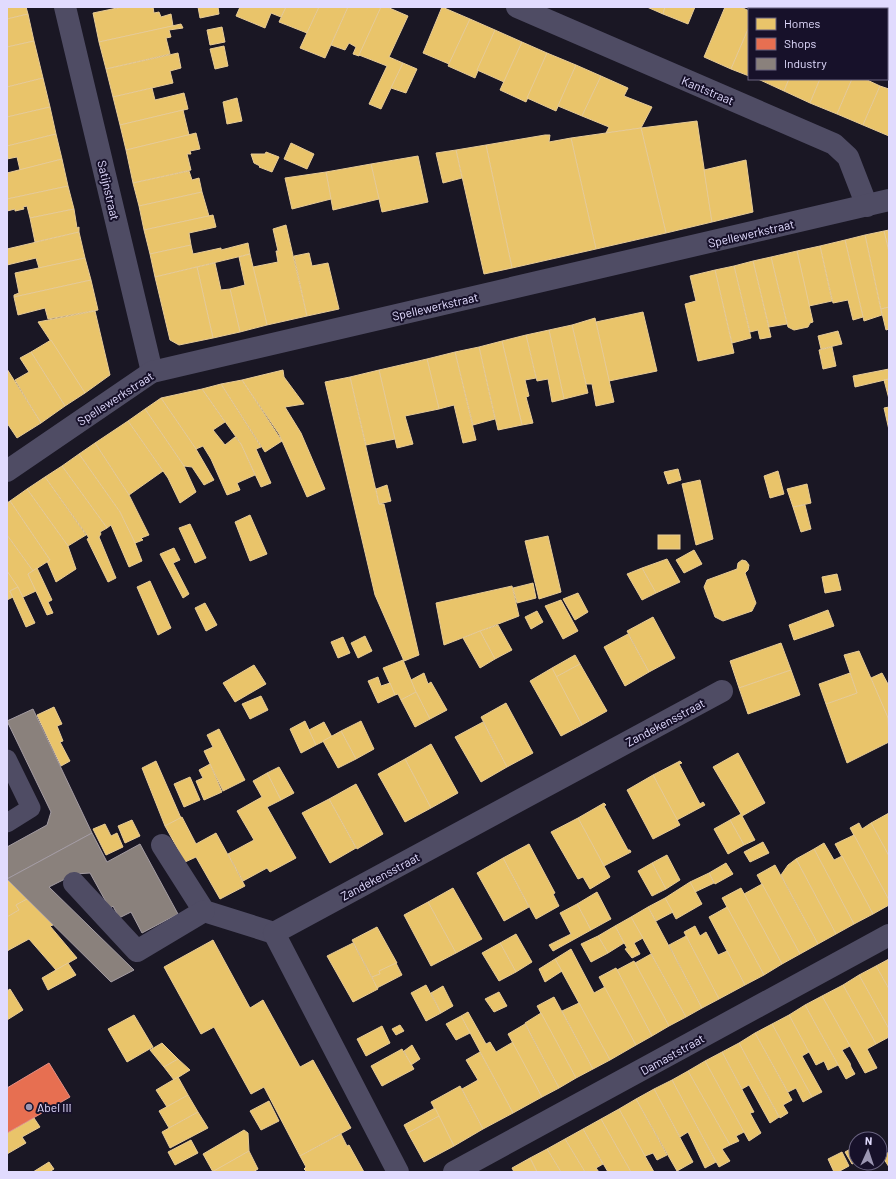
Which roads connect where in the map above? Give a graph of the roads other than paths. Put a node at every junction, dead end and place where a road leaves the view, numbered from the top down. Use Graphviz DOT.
graph roads {
  1 [pos="65,7"];
  2 [pos="517,7"];
  3 [pos="889,200"];
  4 [pos="867,206"];
  5 [pos="152,372"];
  6 [pos="7,471"];
  7 [pos="722,691"];
  8 [pos="7,759"];
  9 [pos="7,822"];
  10 [pos="162,845"];
  11 [pos="74,883"];
  12 [pos="204,911"];
  13 [pos="274,933"];
  14 [pos="889,935"];
  15 [pos="398,1172"];
  16 [pos="454,1172"];
  1 -- 5 [label="street, Satijnstraat"];
  2 -- 4 [label="street, Kantstraat"];
  3 -- 4 [label="street, Spellewerkstraat"];
  4 -- 5 [label="street, Spellewerkstraat"];
  5 -- 6 [label="street, Spellewerkstraat"];
  7 -- 13 [label="street, Zandekensstraat"];
  8 -- 9 [label="lane"];
  10 -- 12 [label="street"];
  11 -- 12 [label="street"];
  12 -- 13 [label="street"];
  13 -- 15 [label="street"];
  14 -- 16 [label="street, Damaststraat"];
}
